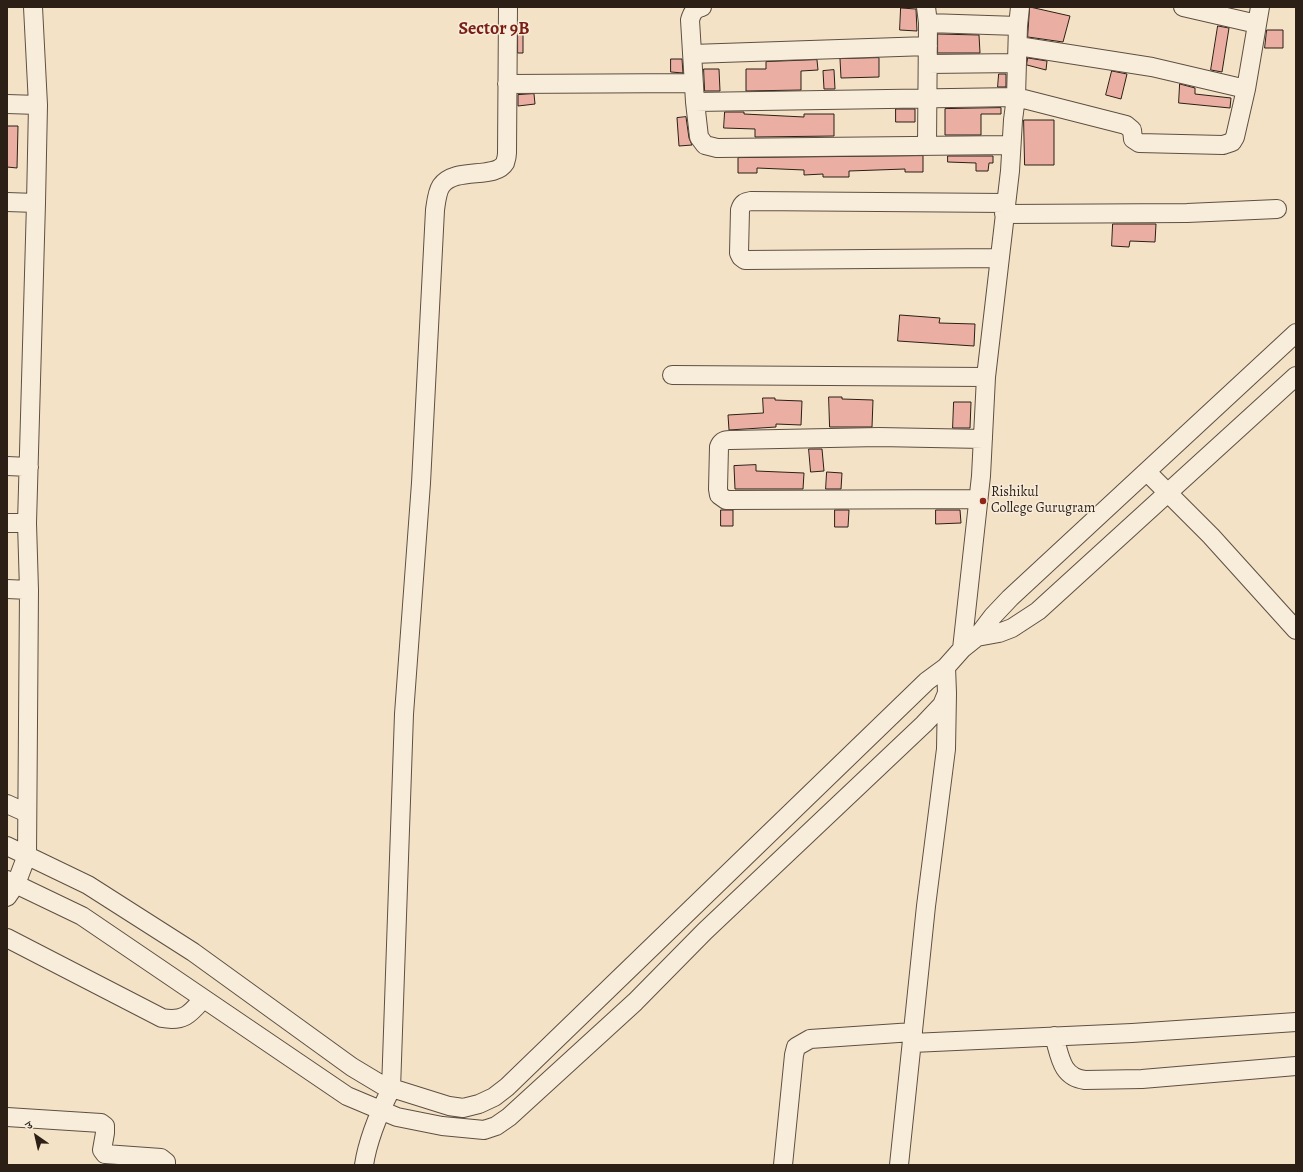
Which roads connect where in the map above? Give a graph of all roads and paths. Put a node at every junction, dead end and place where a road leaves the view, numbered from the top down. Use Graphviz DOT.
graph roads {
  1 [pos="33,7"];
  2 [pos="508,7"];
  3 [pos="702,7"];
  4 [pos="1020,7"];
  5 [pos="1183,7"];
  6 [pos="927,15"];
  7 [pos="1258,15"];
  8 [pos="1018,26"];
  9 [pos="928,46"];
  10 [pos="692,54"];
  11 [pos="1017,54"];
  12 [pos="928,64"];
  13 [pos="694,83"];
  14 [pos="507,84"];
  15 [pos="1246,89"];
  16 [pos="1016,97"];
  17 [pos="928,98"];
  18 [pos="695,102"];
  19 [pos="7,104"];
  20 [pos="38,105"];
  21 [pos="927,145"];
  22 [pos="1011,145"];
  23 [pos="7,202"];
  24 [pos="36,203"];
  25 [pos="1005,208"];
  26 [pos="1277,209"];
  27 [pos="999,258"];
  28 [pos="1296,333"];
  29 [pos="672,375"];
  30 [pos="1296,376"];
  31 [pos="986,378"];
  32 [pos="983,439"];
  33 [pos="7,466"];
  34 [pos="29,467"];
  35 [pos="1147,472"];
  36 [pos="1169,493"];
  37 [pos="978,499"];
  38 [pos="7,523"];
  39 [pos="27,523"];
  40 [pos="7,589"];
  41 [pos="29,590"];
  42 [pos="1296,630"];
  43 [pos="977,637"];
  44 [pos="962,649"];
  45 [pos="946,667"];
  46 [pos="947,693"];
  47 [pos="7,804"];
  48 [pos="27,813"];
  49 [pos="7,846"];
  50 [pos="27,855"];
  51 [pos="10,887"];
  52 [pos="7,938"];
  53 [pos="203,999"];
  54 [pos="1296,1022"];
  55 [pos="1054,1036"];
  56 [pos="912,1038"];
  57 [pos="1296,1066"];
  58 [pos="391,1089"];
  59 [pos="380,1111"];
  60 [pos="7,1117"];
  61 [pos="166,1165"];
  62 [pos="364,1165"];
  63 [pos="783,1165"];
  64 [pos="899,1165"];
  1 -- 20 [label="street"];
  2 -- 14 [label="street"];
  3 -- 10 [label="street"];
  4 -- 8 [label="street"];
  5 -- 7 [label="street"];
  6 -- 8 [label="street"];
  6 -- 9 [label="street"];
  7 -- 15 [label="street"];
  8 -- 11 [label="street"];
  9 -- 10 [label="street"];
  9 -- 12 [label="street"];
  10 -- 13 [label="street"];
  11 -- 12 [label="street"];
  11 -- 15 [label="street"];
  11 -- 16 [label="street"];
  12 -- 17 [label="street"];
  13 -- 14 [label="street"];
  13 -- 18 [label="street"];
  14 -- 58 [label="street"];
  15 -- 16 [label="street"];
  16 -- 17 [label="street"];
  16 -- 22 [label="street"];
  17 -- 18 [label="street"];
  17 -- 21 [label="street"];
  18 -- 21 [label="street"];
  19 -- 20 [label="street"];
  20 -- 24 [label="street"];
  21 -- 22 [label="street"];
  22 -- 25 [label="street"];
  23 -- 24 [label="street"];
  24 -- 34 [label="street"];
  25 -- 26 [label="street"];
  25 -- 27 [label="street"];
  25 -- 27 [label="street"];
  27 -- 31 [label="street"];
  28 -- 35 [label="street"];
  29 -- 31 [label="street"];
  30 -- 36 [label="street"];
  31 -- 32 [label="street"];
  32 -- 37 [label="street"];
  32 -- 37 [label="street"];
  33 -- 34 [label="street"];
  34 -- 39 [label="street"];
  35 -- 36 [label="street"];
  35 -- 43 [label="street"];
  36 -- 42 [label="street"];
  36 -- 43 [label="street"];
  37 -- 44 [label="street"];
  38 -- 39 [label="street"];
  39 -- 41 [label="street"];
  40 -- 41 [label="street"];
  41 -- 48 [label="street"];
  43 -- 44 [label="street"];
  44 -- 45 [label="street"];
  45 -- 46 [label="street"];
  45 -- 58 [label="street"];
  46 -- 56 [label="street"];
  46 -- 59 [label="street"];
  47 -- 48 [label="street"];
  48 -- 50 [label="street"];
  49 -- 50 [label="street"];
  50 -- 51 [label="street"];
  50 -- 58 [label="street"];
  51 -- 53 [label="street"];
  52 -- 53 [label="street"];
  53 -- 59 [label="street"];
  54 -- 55 [label="street"];
  55 -- 56 [label="street"];
  55 -- 57 [label="street"];
  56 -- 63 [label="street"];
  56 -- 64 [label="street"];
  58 -- 59 [label="street"];
  59 -- 62 [label="street"];
  60 -- 61 [label="street"];
}
